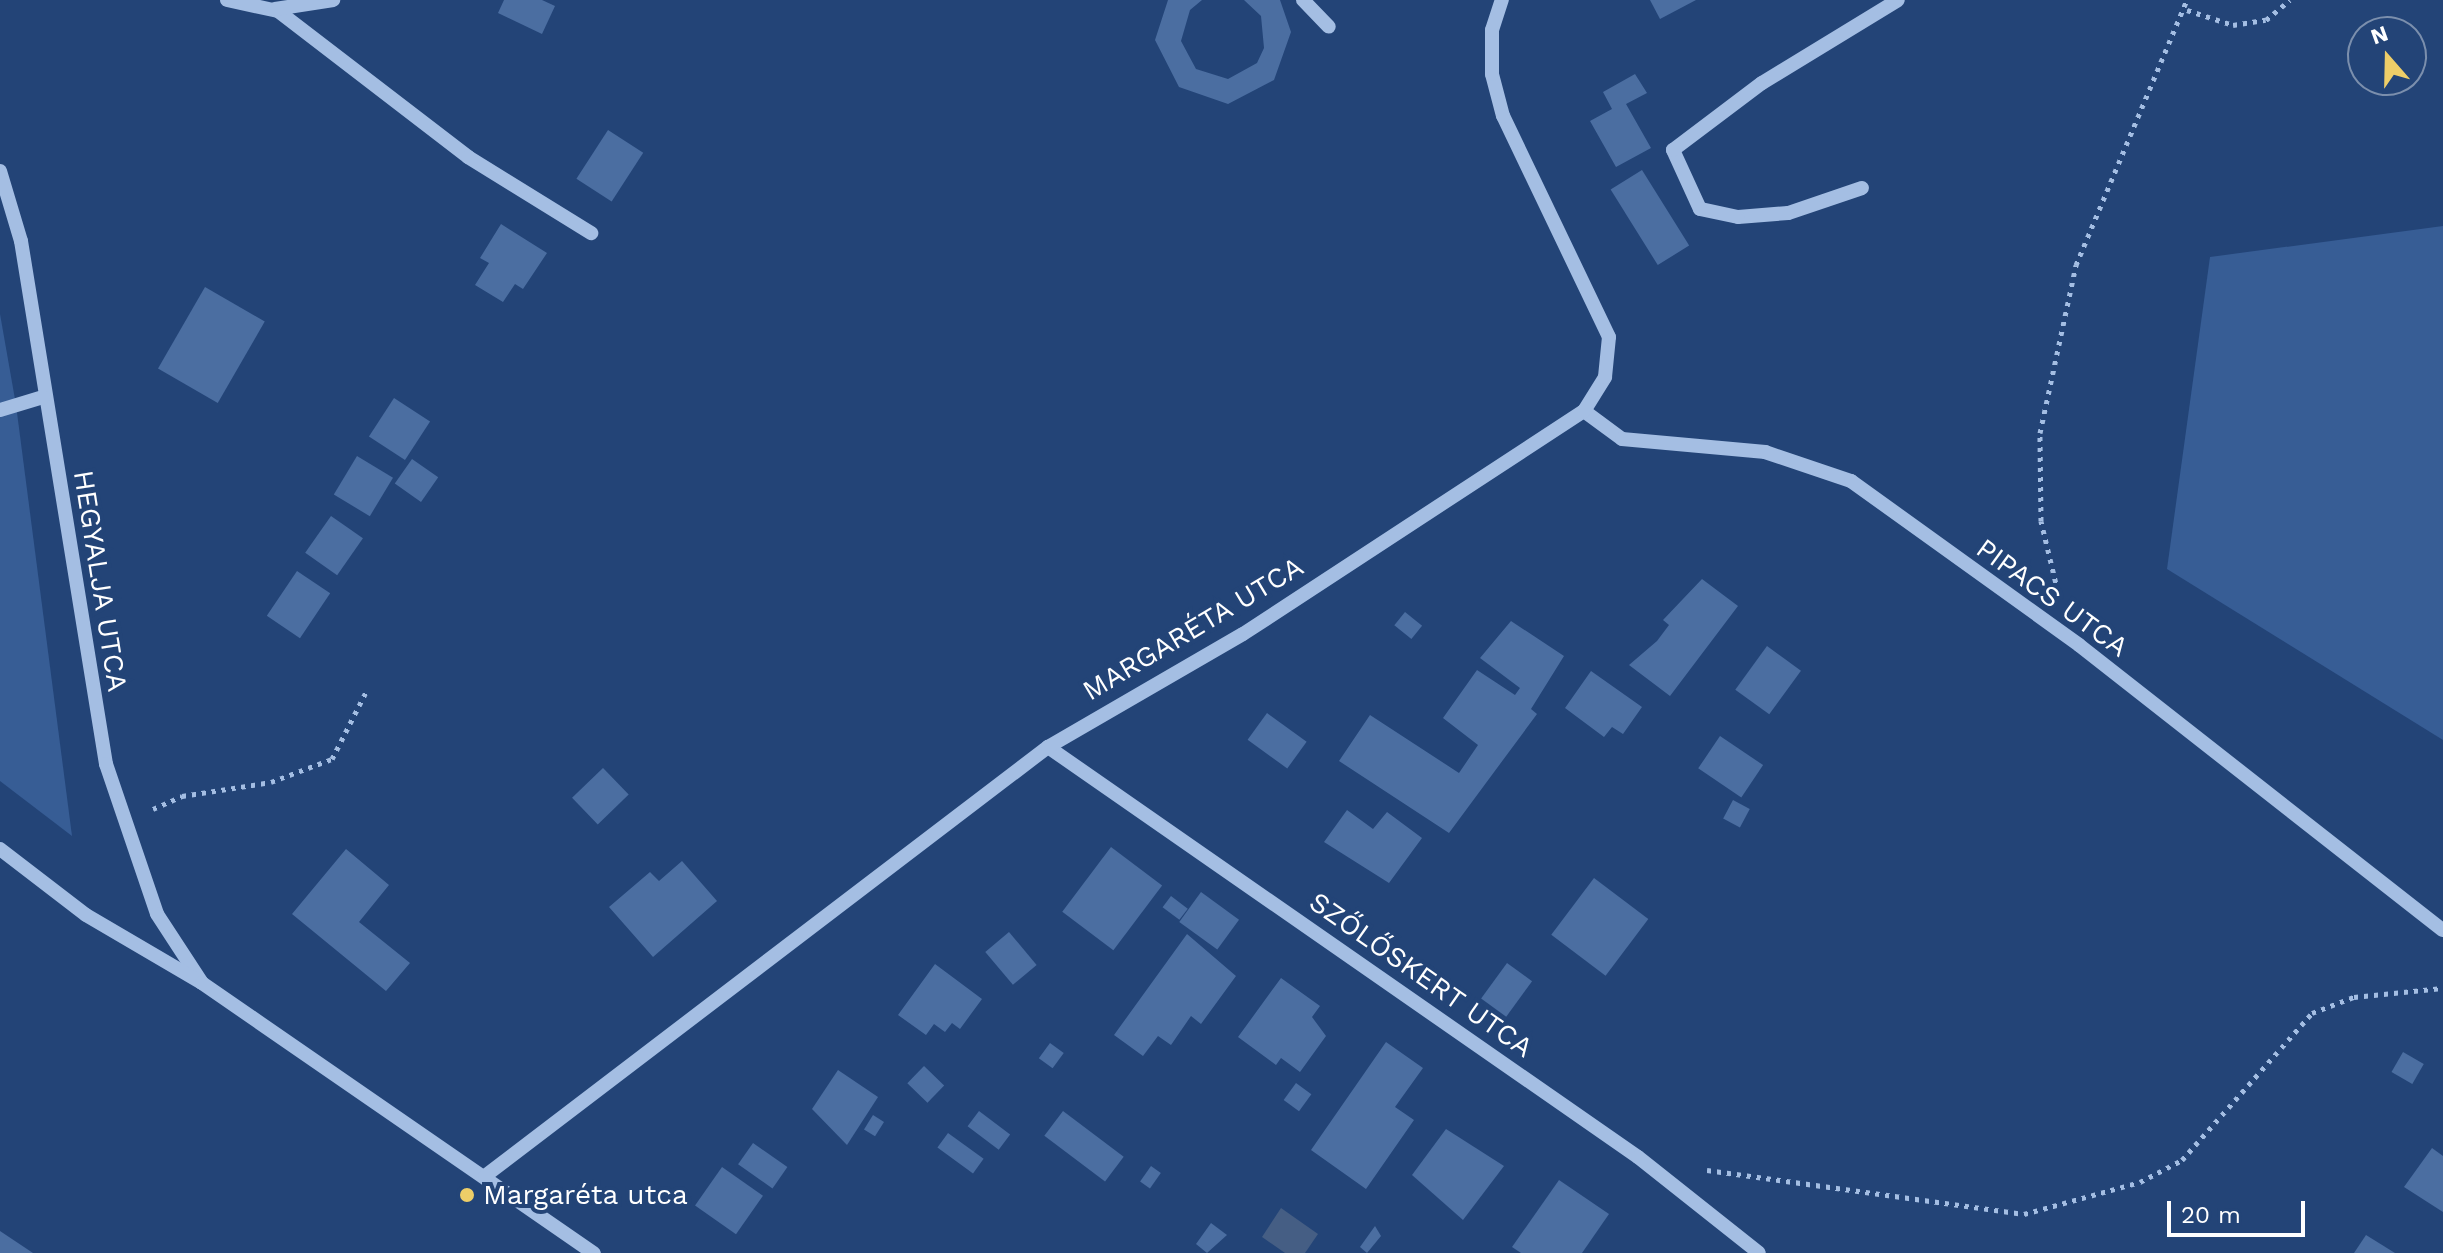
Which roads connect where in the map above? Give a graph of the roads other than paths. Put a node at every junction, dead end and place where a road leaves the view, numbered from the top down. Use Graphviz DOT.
graph roads {
  1 [pos="227,0"];
  2 [pos="261,0"];
  3 [pos="333,0"];
  4 [pos="1303,0"];
  5 [pos="1502,0"];
  6 [pos="1898,0"];
  7 [pos="278,11"];
  8 [pos="1329,27"];
  9 [pos="0,171"];
  10 [pos="1862,188"];
  11 [pos="591,233"];
  12 [pos="43,397"];
  13 [pos="0,410"];
  14 [pos="1584,411"];
  15 [pos="1048,747"];
  16 [pos="0,849"];
  17 [pos="2443,930"];
  18 [pos="202,983"];
  19 [pos="485,1176"];
  20 [pos="594,1253"];
  21 [pos="1759,1253"];
  1 -- 7 [label="street"];
  2 -- 7 [label="street"];
  3 -- 7 [label="street"];
  4 -- 8 [label="street"];
  5 -- 14 [label="street, MARGARÉTA UTCA"];
  6 -- 10 [label="street"];
  7 -- 11 [label="street"];
  9 -- 12 [label="street, HEGYALJA UTCA"];
  12 -- 13 [label="street"];
  12 -- 18 [label="street, HEGYALJA UTCA"];
  14 -- 15 [label="street, MARGARÉTA UTCA"];
  14 -- 17 [label="street, PIPACS UTCA"];
  15 -- 19 [label="street, MARGARÉTA UTCA"];
  15 -- 21 [label="street, SZŐLŐSKERT UTCA"];
  16 -- 18 [label="street"];
  18 -- 19 [label="street"];
  19 -- 20 [label="street"];
}
